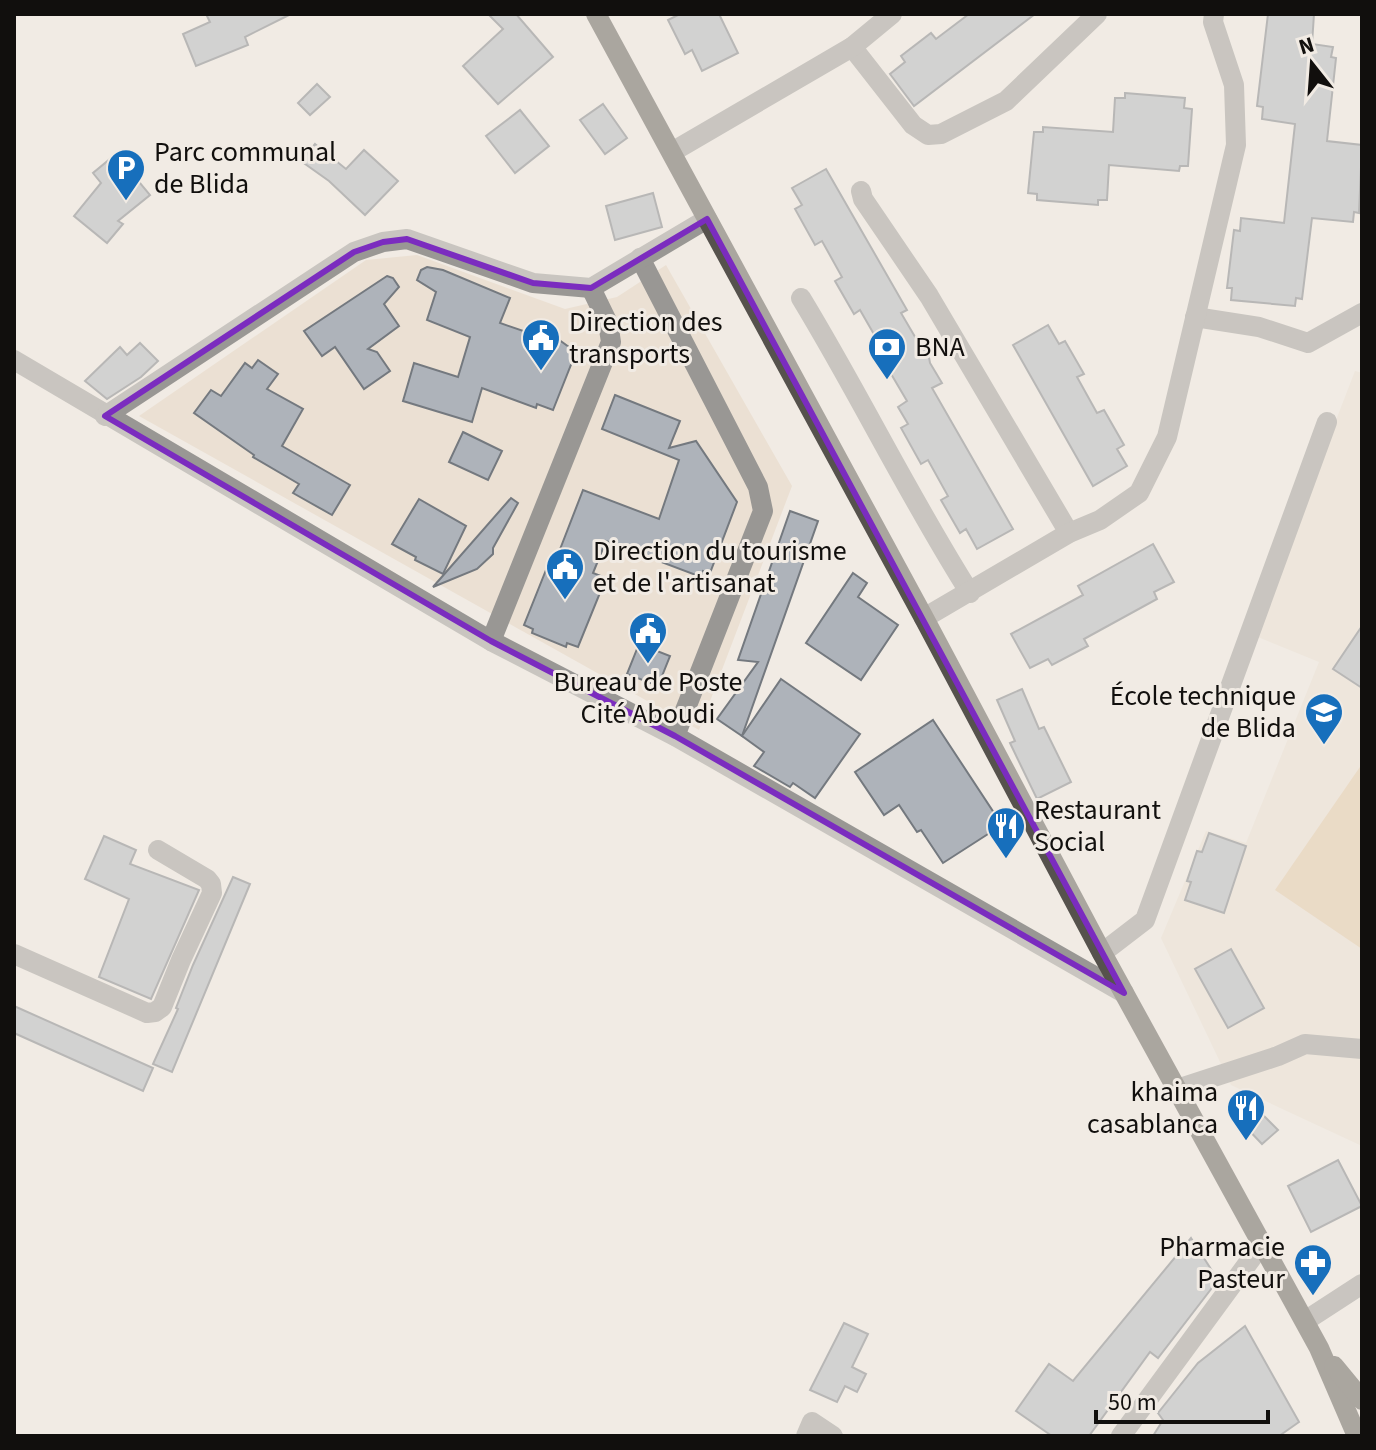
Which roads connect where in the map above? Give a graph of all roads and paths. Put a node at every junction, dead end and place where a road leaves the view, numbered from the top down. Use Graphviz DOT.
graph roads {
  1 [pos="596,14"];
  2 [pos="892,14"];
  3 [pos="1097,14"];
  4 [pos="1214,14"];
  5 [pos="852,47"];
  6 [pos="672,152"];
  7 [pos="861,191"];
  8 [pos="707,219"];
  9 [pos="640,258"];
  10 [pos="591,288"];
  11 [pos="801,298"];
  12 [pos="1362,313"];
  13 [pos="1195,317"];
  14 [pos="14,360"];
  15 [pos="105,416"];
  16 [pos="1327,422"];
  17 [pos="1069,533"];
  18 [pos="970,593"];
  19 [pos="924,618"];
  20 [pos="491,641"];
  21 [pos="675,736"];
  22 [pos="158,850"];
  23 [pos="1102,953"];
  24 [pos="14,954"];
  25 [pos="1124,993"];
  26 [pos="1362,1049"];
  27 [pos="1177,1089"];
  28 [pos="1262,1244"];
  29 [pos="1362,1284"];
  30 [pos="1305,1321"];
  31 [pos="1319,1348"];
  32 [pos="1362,1400"];
  33 [pos="806,1436"];
  34 [pos="833,1436"];
  35 [pos="1121,1436"];
  36 [pos="1357,1436"];
  1 -- 6 [label="main road"];
  2 -- 5 [label="street"];
  3 -- 5 [label="street"];
  4 -- 13 [label="street"];
  5 -- 6 [label="street"];
  6 -- 8 [label="main road"];
  7 -- 17 [label="street"];
  8 -- 9 [label="street"];
  8 -- 19 [label="main road"];
  9 -- 10 [label="street"];
  9 -- 21 [label="street"];
  10 -- 15 [label="street"];
  10 -- 20 [label="street"];
  11 -- 18 [label="street"];
  12 -- 13 [label="street"];
  13 -- 17 [label="street"];
  14 -- 15 [label="street"];
  15 -- 20 [label="street"];
  16 -- 23 [label="street"];
  17 -- 18 [label="street"];
  18 -- 19 [label="street"];
  19 -- 23 [label="main road"];
  20 -- 21 [label="street"];
  21 -- 25 [label="street"];
  22 -- 24 [label="street"];
  23 -- 25 [label="main road"];
  25 -- 27 [label="main road"];
  26 -- 27 [label="street"];
  27 -- 28 [label="main road"];
  28 -- 30 [label="main road"];
  28 -- 35 [label="street"];
  29 -- 30 [label="street"];
  30 -- 31 [label="main road"];
  31 -- 32 [label="main road"];
  31 -- 36 [label="main road"];
  33 -- 34 [label="street"];
}
